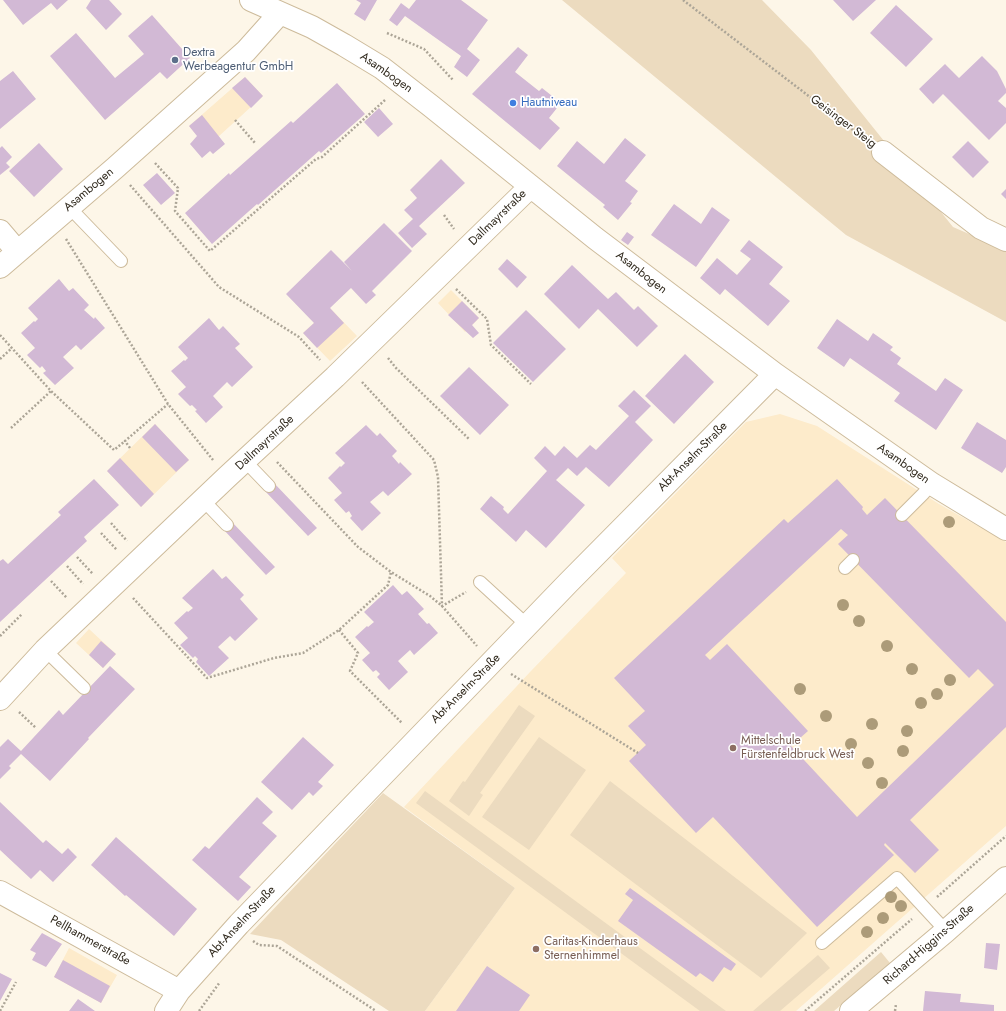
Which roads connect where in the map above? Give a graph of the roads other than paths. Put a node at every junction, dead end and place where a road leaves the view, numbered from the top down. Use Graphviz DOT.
graph roads {
  1 [pos="251,0"];
  2 [pos="280,13"];
  3 [pos="883,152"];
  4 [pos="530,187"];
  5 [pos="69,207"];
  6 [pos="0,231"];
  7 [pos="1006,240"];
  8 [pos="17,251"];
  9 [pos="121,261"];
  10 [pos="0,267"];
  11 [pos="775,374"];
  12 [pos="245,461"];
  13 [pos="932,484"];
  14 [pos="269,486"];
  15 [pos="203,500"];
  16 [pos="902,515"];
  17 [pos="227,525"];
  18 [pos="1006,529"];
  19 [pos="480,582"];
  20 [pos="528,626"];
  21 [pos="45,650"];
  22 [pos="84,688"];
  23 [pos="0,700"];
  24 [pos="1006,878"];
  25 [pos="0,892"];
  26 [pos="946,931"];
  27 [pos="822,943"];
  28 [pos="180,991"];
  29 [pos="166,1011"];
  30 [pos="850,1011"];
  1 -- 2 [label="street, Asambogen"];
  2 -- 4 [label="street, Asambogen"];
  2 -- 5 [label="street, Asambogen"];
  3 -- 7 [label="street, Geisinger Steig"];
  4 -- 11 [label="street, Asambogen"];
  4 -- 12 [label="street, Dallmayrstraße"];
  5 -- 8 [label="street, Asambogen"];
  5 -- 9 [label="lane"];
  6 -- 8 [label="street"];
  8 -- 10 [label="street, Asambogen"];
  11 -- 13 [label="street, Asambogen"];
  11 -- 20 [label="street, Abt-Anselm-Straße"];
  12 -- 14 [label="lane"];
  12 -- 15 [label="street, Dallmayrstraße"];
  13 -- 16 [label="lane"];
  13 -- 18 [label="street, Asambogen"];
  15 -- 17 [label="lane"];
  15 -- 21 [label="street, Dallmayrstraße"];
  19 -- 20 [label="lane"];
  20 -- 28 [label="street, Abt-Anselm-Straße"];
  21 -- 22 [label="lane"];
  21 -- 23 [label="street, Dallmayrstraße"];
  24 -- 26 [label="street, Richard-Higgins-Straße"];
  25 -- 28 [label="street, Pellhammerstraße"];
  26 -- 27 [label="lane"];
  26 -- 30 [label="street, Richard-Higgins-Straße"];
  28 -- 29 [label="street, Abt-Anselm-Straße"];
}
